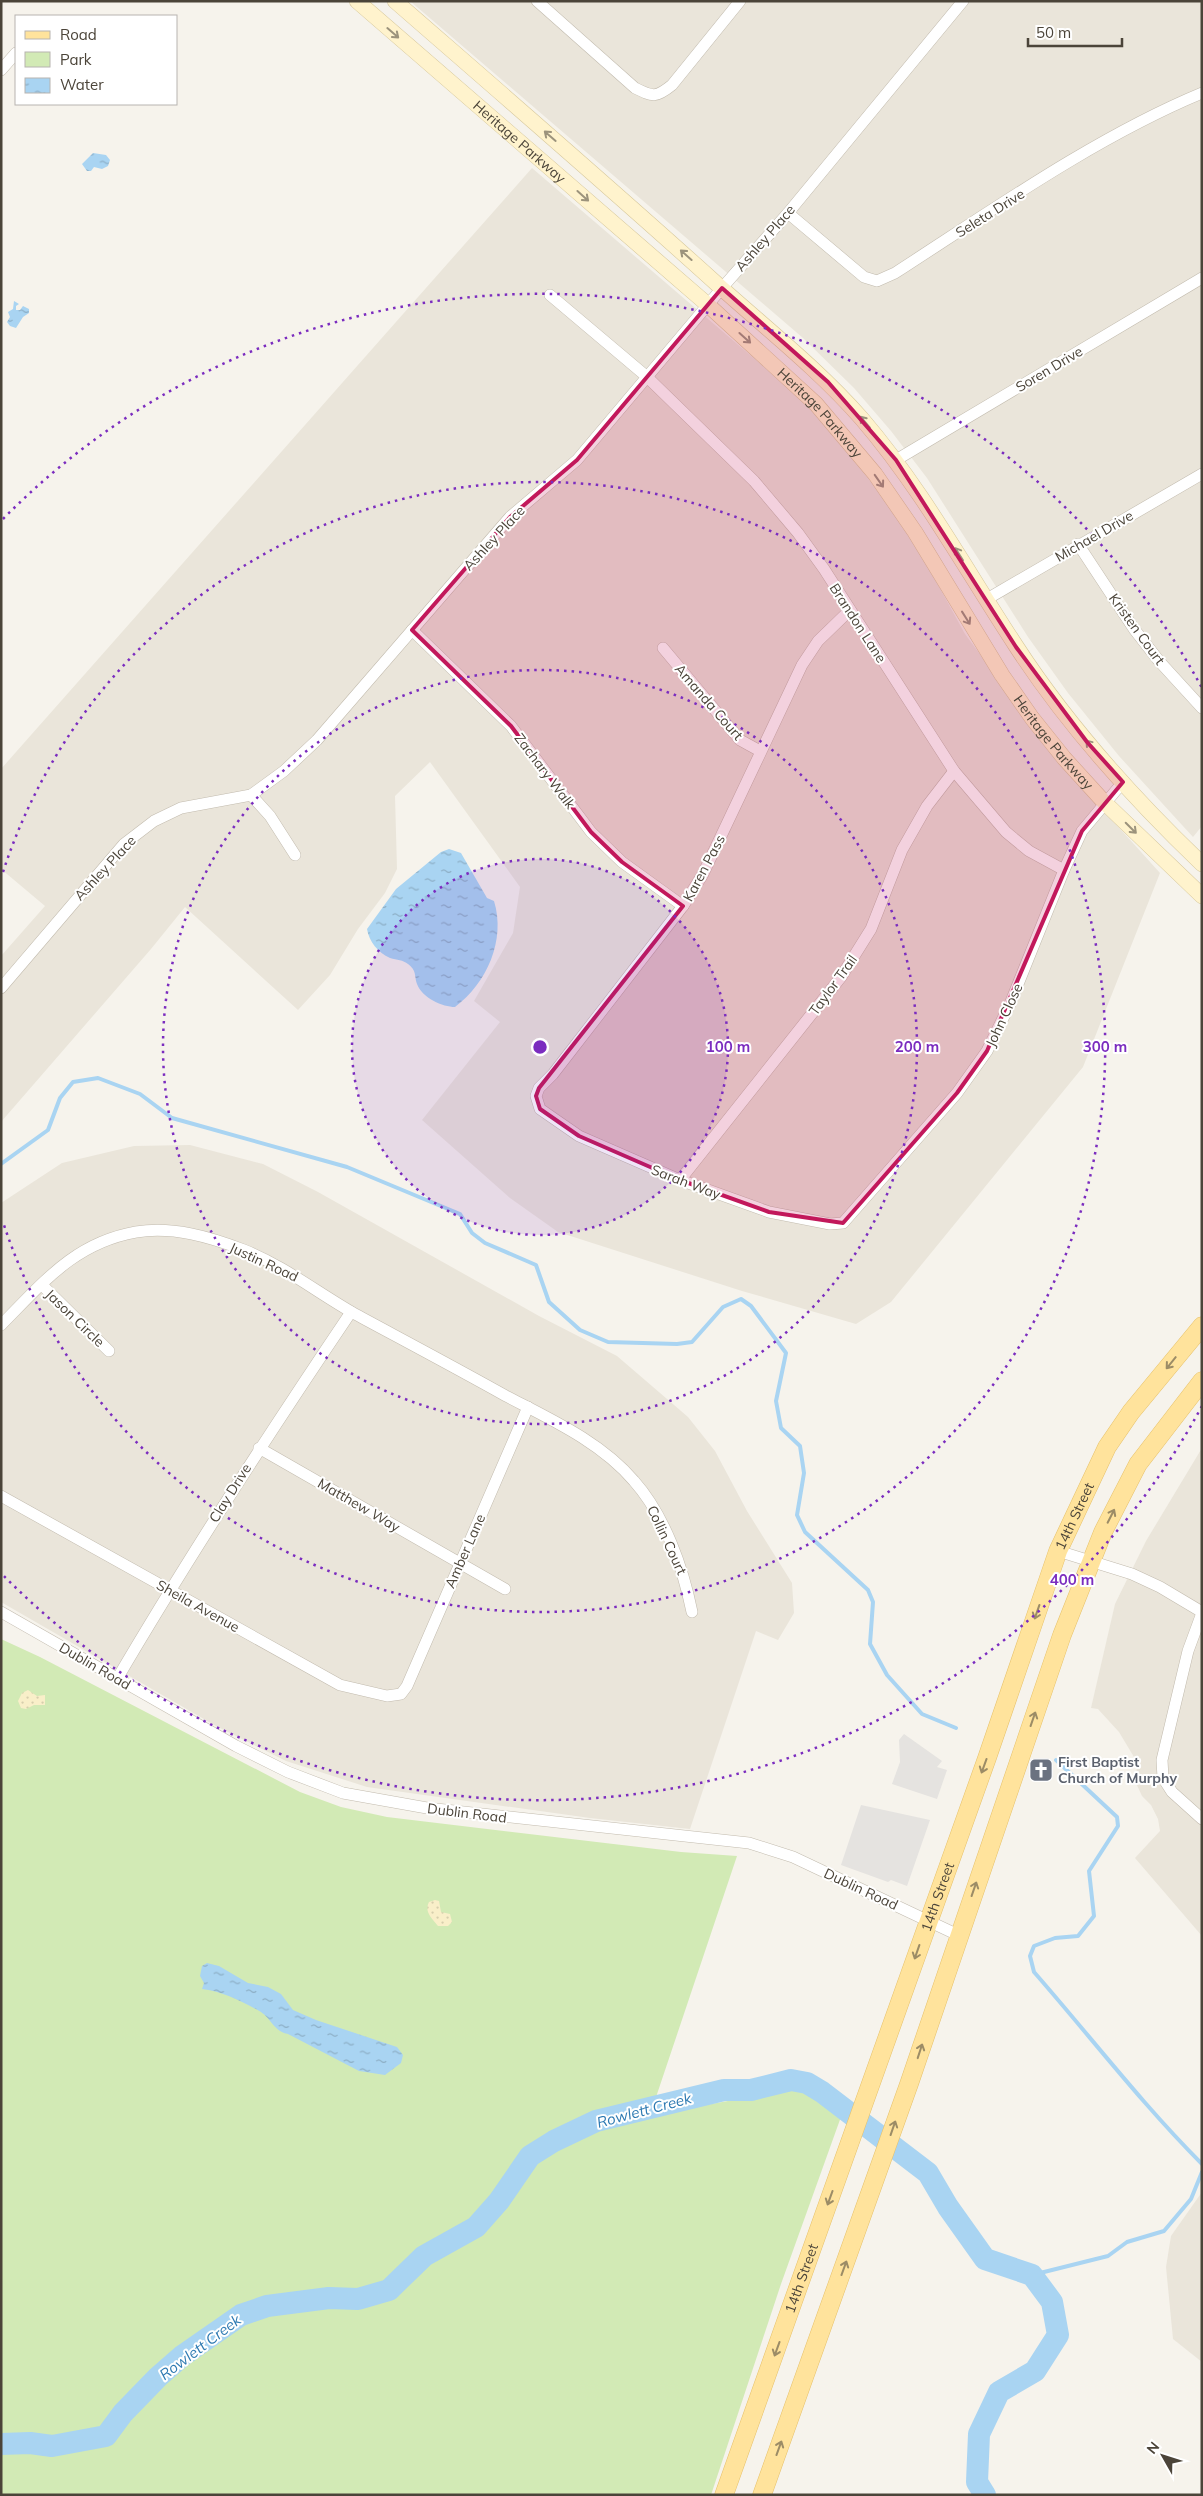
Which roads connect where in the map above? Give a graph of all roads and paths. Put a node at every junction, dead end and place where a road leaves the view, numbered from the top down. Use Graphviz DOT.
graph roads {
  1 [pos="357,1"];
  2 [pos="395,1"];
  3 [pos="537,1"];
  4 [pos="740,1"];
  5 [pos="963,1"];
  6 [pos="15,55"];
  7 [pos="1,70"];
  8 [pos="1202,93"];
  9 [pos="788,213"];
  10 [pos="1202,278"];
  11 [pos="722,288"];
  12 [pos="550,295"];
  13 [pos="708,305"];
  14 [pos="646,376"];
  15 [pos="896,460"];
  16 [pos="1202,474"];
  17 [pos="1078,544"];
  18 [pos="987,599"];
  19 [pos="849,611"];
  20 [pos="412,630"];
  21 [pos="663,648"];
  22 [pos="1202,708"];
  23 [pos="760,751"];
  24 [pos="954,771"];
  25 [pos="1123,782"];
  26 [pos="250,795"];
  27 [pos="1104,802"];
  28 [pos="295,855"];
  29 [pos="1202,864"];
  30 [pos="1064,870"];
  31 [pos="1202,896"];
  32 [pos="683,906"];
  33 [pos="1,988"];
  34 [pos="540,1109"];
  35 [pos="680,1180"];
  36 [pos="843,1223"];
  37 [pos="42,1284"];
  38 [pos="352,1312"];
  39 [pos="1,1325"];
  40 [pos="1202,1326"];
  41 [pos="109,1351"];
  42 [pos="1202,1381"];
  43 [pos="528,1407"];
  44 [pos="259,1448"];
  45 [pos="1,1496"];
  46 [pos="1058,1551"];
  47 [pos="1092,1561"];
  48 [pos="459,1563"];
  49 [pos="505,1589"];
  50 [pos="169,1590"];
  51 [pos="1,1612"];
  52 [pos="692,1612"];
  53 [pos="1202,1613"];
  54 [pos="117,1679"];
  55 [pos="401,1694"];
  56 [pos="1202,1818"];
  57 [pos="928,1920"];
  58 [pos="958,1935"];
  59 [pos="727,2488"];
  60 [pos="762,2494"];
  1 -- 13 [label="main road, Heritage Parkway, one-way"];
  11 -- 2 [label="main road, Heritage Parkway, one-way"];
  3 -- 4 [label="street"];
  5 -- 9 [label="street, Ashley Place"];
  6 -- 7 [label="street"];
  8 -- 9 [label="street, Seleta Drive"];
  9 -- 11 [label="street, Ashley Place"];
  10 -- 15 [label="street, Soren Drive"];
  11 -- 13 [label="street, Ashley Place"];
  15 -- 11 [label="main road, Heritage Parkway, one-way"];
  12 -- 14 [label="street, Brandon Lane"];
  13 -- 14 [label="street, Ashley Place"];
  13 -- 27 [label="main road, Heritage Parkway, one-way"];
  14 -- 19 [label="street, Brandon Lane"];
  14 -- 20 [label="street, Ashley Place"];
  18 -- 15 [label="main road, Heritage Parkway, one-way"];
  16 -- 17 [label="street, Michael Drive"];
  17 -- 18 [label="street, Michael Drive"];
  17 -- 22 [label="street, Kristen Court"];
  25 -- 18 [label="main road, Heritage Parkway, one-way"];
  19 -- 23 [label="street, Karen Pass"];
  19 -- 24 [label="street, Brandon Lane"];
  20 -- 26 [label="street, Ashley Place"];
  20 -- 32 [label="street, Zachary Walk"];
  21 -- 23 [label="street, Amanda Court"];
  23 -- 32 [label="street, Karen Pass"];
  24 -- 30 [label="street, Brandon Lane"];
  24 -- 35 [label="street, Taylor Trail"];
  25 -- 27 [label="street, John Close"];
  25 -- 29 [label="main road, Heritage Parkway"];
  26 -- 28 [label="street"];
  26 -- 33 [label="street, Ashley Place"];
  27 -- 30 [label="street, John Close"];
  27 -- 31 [label="main road, Heritage Parkway, one-way"];
  30 -- 36 [label="street, John Close"];
  32 -- 34 [label="street, Karen Pass"];
  34 -- 35 [label="street, Sarah Way"];
  35 -- 36 [label="street, Sarah Way"];
  37 -- 38 [label="street, Justin Road"];
  37 -- 39 [label="street, Justin Road"];
  37 -- 41 [label="street, Jason Circle"];
  38 -- 43 [label="street, Justin Road"];
  38 -- 44 [label="street, Clay Drive"];
  40 -- 46 [label="main road, 14th Street, one-way"];
  47 -- 42 [label="main road, one-way"];
  43 -- 48 [label="street, Amber Lane"];
  43 -- 52 [label="street, Collin Court"];
  44 -- 48 [label="street, Matthew Way"];
  44 -- 50 [label="street, Clay Drive"];
  45 -- 50 [label="street, Sheila Avenue"];
  46 -- 47 [label="street"];
  46 -- 57 [label="main road, 14th Street, one-way"];
  47 -- 53 [label="street"];
  58 -- 47 [label="main road, one-way"];
  48 -- 49 [label="street, Matthew Way"];
  48 -- 55 [label="street, Amber Lane"];
  50 -- 54 [label="street, Clay Drive"];
  50 -- 55 [label="street, Sheila Avenue"];
  51 -- 54 [label="street, Dublin Road"];
  53 -- 56 [label="street"];
  54 -- 57 [label="street, Dublin Road"];
  57 -- 58 [label="street, Dublin Road"];
  57 -- 59 [label="main road, 14th Street, one-way"];
  60 -- 58 [label="main road, one-way"];
}
